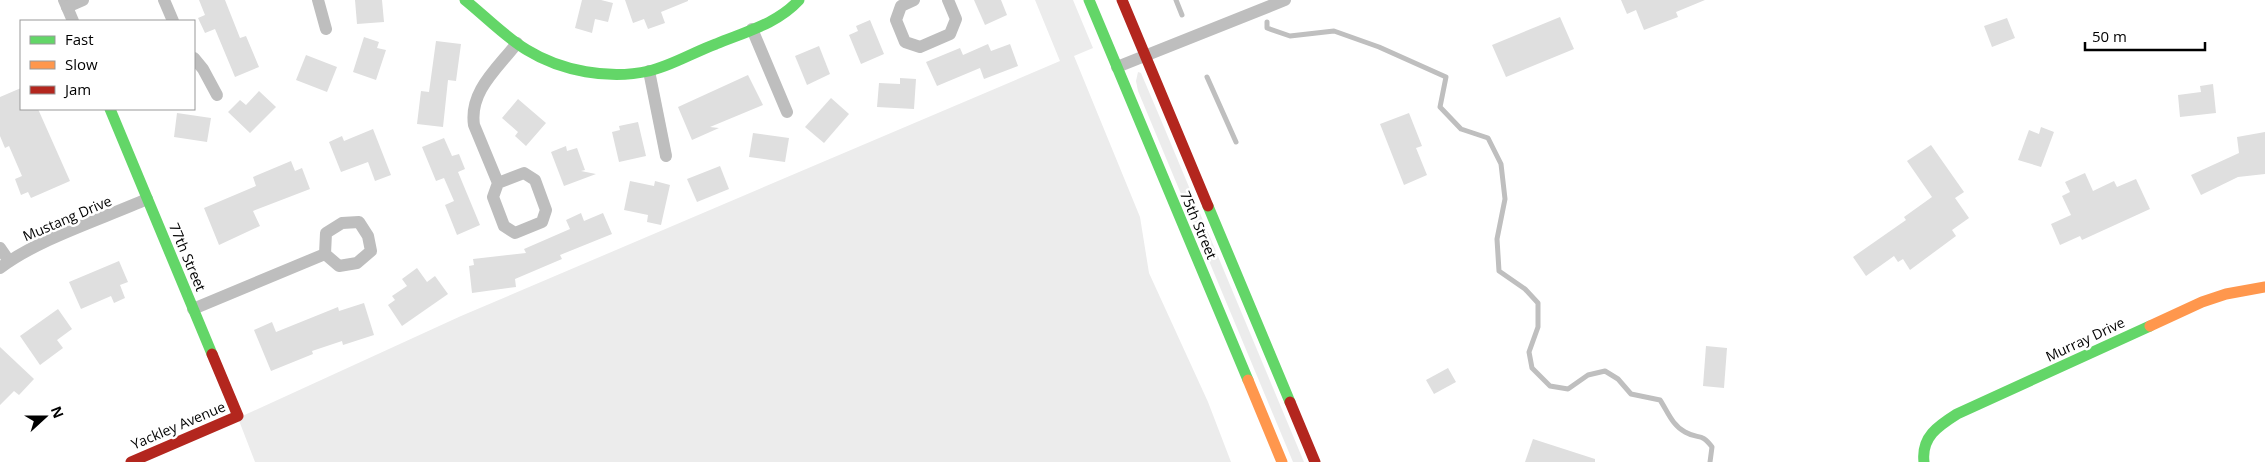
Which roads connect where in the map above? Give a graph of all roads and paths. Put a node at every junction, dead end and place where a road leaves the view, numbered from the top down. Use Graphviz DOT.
graph roads {
  1 [pos="83,0"];
  2 [pos="164,0"];
  3 [pos="318,0"];
  4 [pos="464,0"];
  5 [pos="798,0"];
  6 [pos="914,0"];
  7 [pos="948,0"];
  8 [pos="1089,0"];
  9 [pos="1122,0"];
  10 [pos="1284,0"];
  11 [pos="66,3"];
  12 [pos="73,20"];
  13 [pos="173,20"];
  14 [pos="326,29"];
  15 [pos="752,29"];
  16 [pos="517,43"];
  17 [pos="1139,58"];
  18 [pos="195,59"];
  19 [pos="1117,68"];
  20 [pos="649,71"];
  21 [pos="217,94"];
  22 [pos="110,110"];
  23 [pos="786,112"];
  24 [pos="666,156"];
  25 [pos="498,183"];
  26 [pos="147,200"];
  27 [pos="0,248"];
  28 [pos="325,254"];
  29 [pos="4,265"];
  30 [pos="2265,286"];
  31 [pos="193,309"];
  32 [pos="238,416"];
  33 [pos="131,462"];
  34 [pos="1282,462"];
  35 [pos="1315,462"];
  36 [pos="1924,462"];
  1 -- 11 [label="street"];
  2 -- 13 [label="street"];
  3 -- 14 [label="street"];
  4 -- 16 [label="street"];
  5 -- 15 [label="street"];
  6 -- 7 [label="street"];
  8 -- 19 [label="street, 75th Street"];
  9 -- 17 [label="street, 75th Street"];
  10 -- 17 [label="street"];
  11 -- 12 [label="street"];
  15 -- 20 [label="street"];
  15 -- 23 [label="street"];
  16 -- 20 [label="street"];
  16 -- 25 [label="street"];
  17 -- 19 [label="street"];
  17 -- 35 [label="street, 75th Street"];
  18 -- 21 [label="street"];
  19 -- 34 [label="street, 75th Street"];
  20 -- 24 [label="street"];
  22 -- 26 [label="street, 77th Street"];
  25 -- 25 [label="street"];
  26 -- 29 [label="street, Mustang Drive"];
  26 -- 31 [label="street, 77th Street"];
  27 -- 29 [label="street"];
  28 -- 31 [label="street"];
  30 -- 36 [label="street, Murray Drive"];
  31 -- 32 [label="street, 77th Street"];
  32 -- 33 [label="street, Yackley Avenue"];
}
